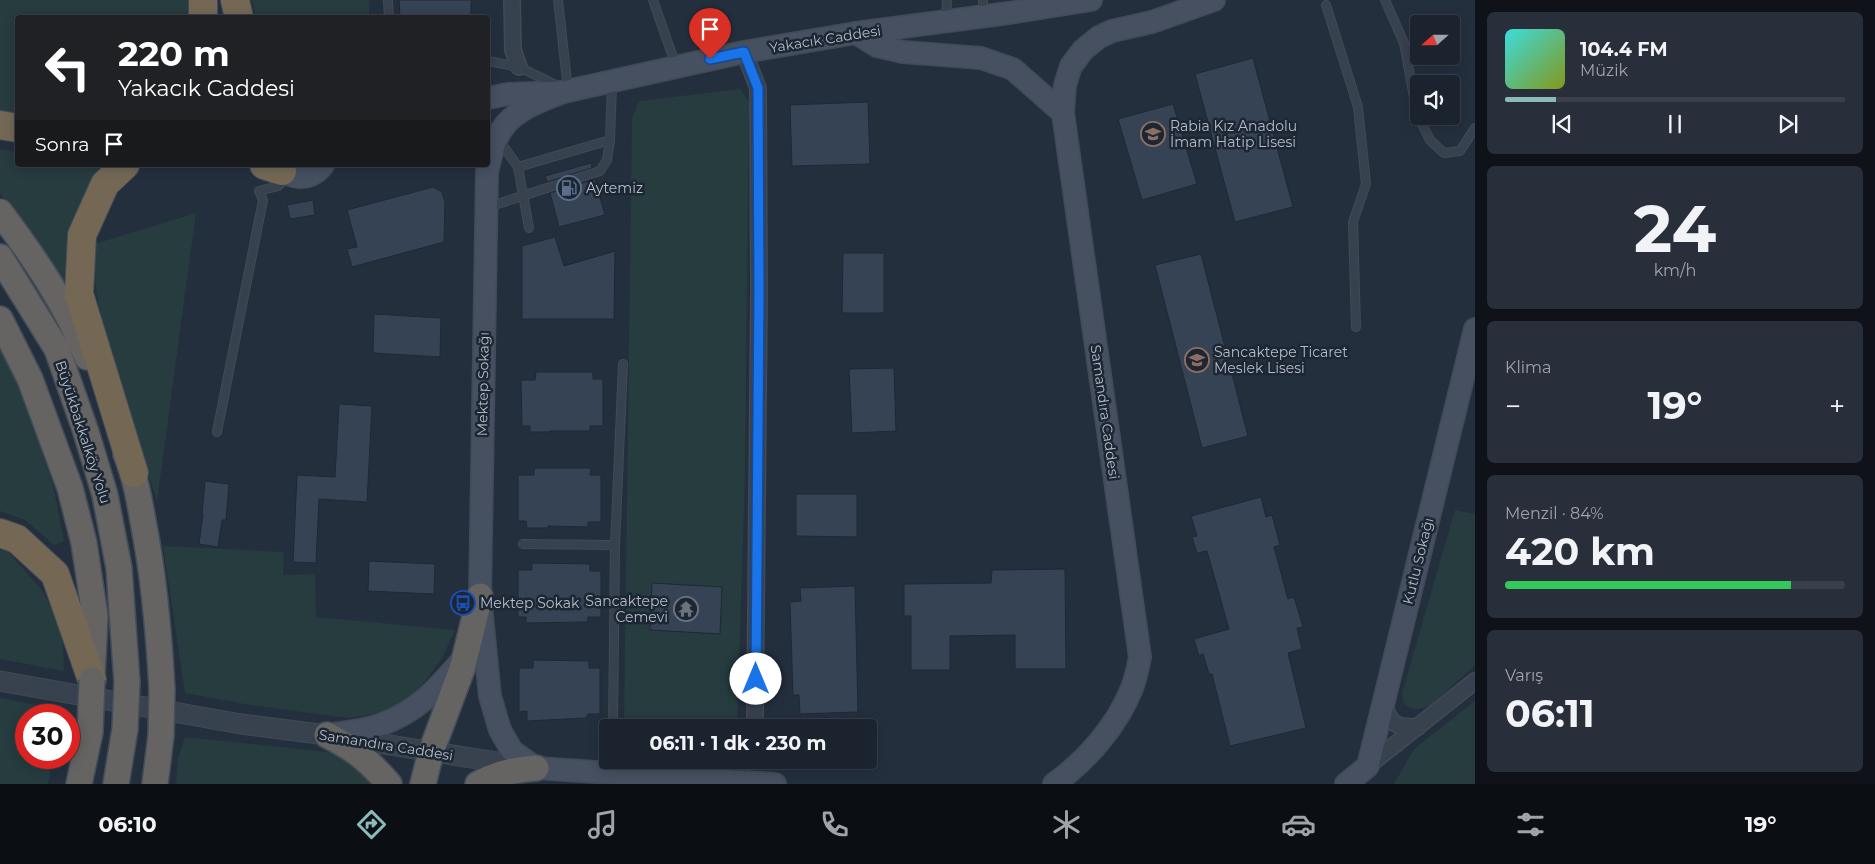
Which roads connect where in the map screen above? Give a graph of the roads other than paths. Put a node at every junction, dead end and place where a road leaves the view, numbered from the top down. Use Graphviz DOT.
graph roads {
  1 [pos="203,0"];
  2 [pos="234,0"];
  3 [pos="388,0"];
  4 [pos="512,0"];
  5 [pos="558,0"];
  6 [pos="653,0"];
  7 [pos="947,0"];
  8 [pos="1091,0"];
  9 [pos="1214,0"];
  10 [pos="1385,0"];
  11 [pos="1326,5"];
  12 [pos="983,8"];
  13 [pos="203,15"];
  14 [pos="230,15"];
  15 [pos="238,15"];
  16 [pos="389,15"];
  17 [pos="946,21"];
  18 [pos="856,33"];
  19 [pos="744,52"];
  20 [pos="490,61"];
  21 [pos="676,66"];
  22 [pos="519,67"];
  23 [pos="612,82"];
  24 [pos="566,91"];
  25 [pos="490,98"];
  26 [pos="1063,113"];
  27 [pos="0,125"];
  28 [pos="15,128"];
  29 [pos="1475,128"];
  30 [pos="497,138"];
  31 [pos="610,140"];
  32 [pos="490,154"];
  33 [pos="123,167"];
  34 [pos="135,167"];
  35 [pos="518,167"];
  36 [pos="484,168"];
  37 [pos="278,169"];
  38 [pos="319,169"];
  39 [pos="105,184"];
  40 [pos="524,196"];
  41 [pos="486,208"];
  42 [pos="0,212"];
  43 [pos="530,228"];
  44 [pos="0,257"];
  45 [pos="0,319"];
  46 [pos="1356,328"];
  47 [pos="1475,328"];
  48 [pos="622,364"];
  49 [pos="218,432"];
  50 [pos="134,473"];
  51 [pos="0,533"];
  52 [pos="523,544"];
  53 [pos="614,545"];
  54 [pos="480,596"];
  55 [pos="466,656"];
  56 [pos="92,680"];
  57 [pos="0,681"];
  58 [pos="1475,682"];
  59 [pos="1384,703"];
  60 [pos="613,719"];
  61 [pos="755,719"];
  62 [pos="1418,727"];
  63 [pos="327,735"];
  64 [pos="431,752"];
  65 [pos="1368,766"];
  66 [pos="536,768"];
  67 [pos="737,769"];
  68 [pos="724,781"];
  69 [pos="79,784"];
  70 [pos="116,784"];
  71 [pos="155,784"];
  72 [pos="389,784"];
  73 [pos="423,784"];
  74 [pos="478,784"];
  75 [pos="775,784"];
  76 [pos="1054,784"];
  77 [pos="1346,784"];
  1 -- 13 [label="highway"];
  2 -- 14 [label="highway"];
  2 -- 15 [label="highway"];
  3 -- 16 [label="lane"];
  4 -- 22 [label="street"];
  5 -- 24 [label="lane"];
  6 -- 21 [label="lane"];
  7 -- 17 [label="lane"];
  8 -- 12 [label="main road, Yakacık Caddesi"];
  9 -- 26 [label="main road, Samandıra Caddesi"];
  10 -- 29 [label="lane"];
  11 -- 46 [label="lane"];
  12 -- 17 [label="main road, Yakacık Caddesi"];
  17 -- 18 [label="main road, Yakacık Caddesi"];
  18 -- 19 [label="main road, Yakacık Caddesi"];
  18 -- 26 [label="main road"];
  19 -- 21 [label="main road, Yakacık Caddesi"];
  19 -- 61 [label="street"];
  20 -- 22 [label="lane"];
  21 -- 23 [label="main road, Yakacık Caddesi"];
  22 -- 24 [label="lane"];
  23 -- 24 [label="main road, Yakacık Caddesi"];
  23 -- 31 [label="lane"];
  24 -- 25 [label="main road, Yakacık Caddesi"];
  24 -- 30 [label="main road, Yakacık Caddesi"];
  26 -- 76 [label="main road, Samandıra Caddesi"];
  27 -- 28 [label="highway"];
  30 -- 32 [label="main road, Yakacık Caddesi"];
  30 -- 35 [label="lane"];
  31 -- 35 [label="lane"];
  31 -- 40 [label="lane"];
  33 -- 39 [label="highway"];
  34 -- 39 [label="highway"];
  35 -- 40 [label="lane"];
  36 -- 41 [label="main road, Mektep Sokağı"];
  37 -- 38 [label="main road"];
  37 -- 49 [label="lane"];
  39 -- 50 [label="highway"];
  40 -- 41 [label="lane"];
  40 -- 43 [label="lane"];
  41 -- 54 [label="main road, Mektep Sokağı"];
  42 -- 50 [label="highway"];
  44 -- 70 [label="highway, Büyükbakkalköy Yolu, bridge"];
  45 -- 56 [label="highway"];
  47 -- 59 [label="main road, Kutlu Sokağı"];
  48 -- 53 [label="lane"];
  50 -- 71 [label="highway, bridge"];
  51 -- 56 [label="highway"];
  52 -- 53 [label="lane"];
  53 -- 60 [label="lane"];
  54 -- 55 [label="highway"];
  54 -- 66 [label="main road, Mektep Sokağı"];
  55 -- 63 [label="main road"];
  55 -- 64 [label="highway"];
  56 -- 69 [label="highway, bridge"];
  57 -- 63 [label="street, Samandıra Caddesi"];
  58 -- 62 [label="street"];
  59 -- 62 [label="street"];
  59 -- 65 [label="main road, Kutlu Sokağı"];
  62 -- 65 [label="street"];
  63 -- 64 [label="street, Samandıra Caddesi"];
  63 -- 72 [label="highway"];
  64 -- 66 [label="street, Samandıra Caddesi"];
  64 -- 73 [label="highway"];
  65 -- 77 [label="main road"];
  66 -- 68 [label="main road, Samandıra Caddesi"];
  66 -- 74 [label="highway"];
  67 -- 68 [label="street"];
  68 -- 75 [label="main road, Samandıra Caddesi"];
}
